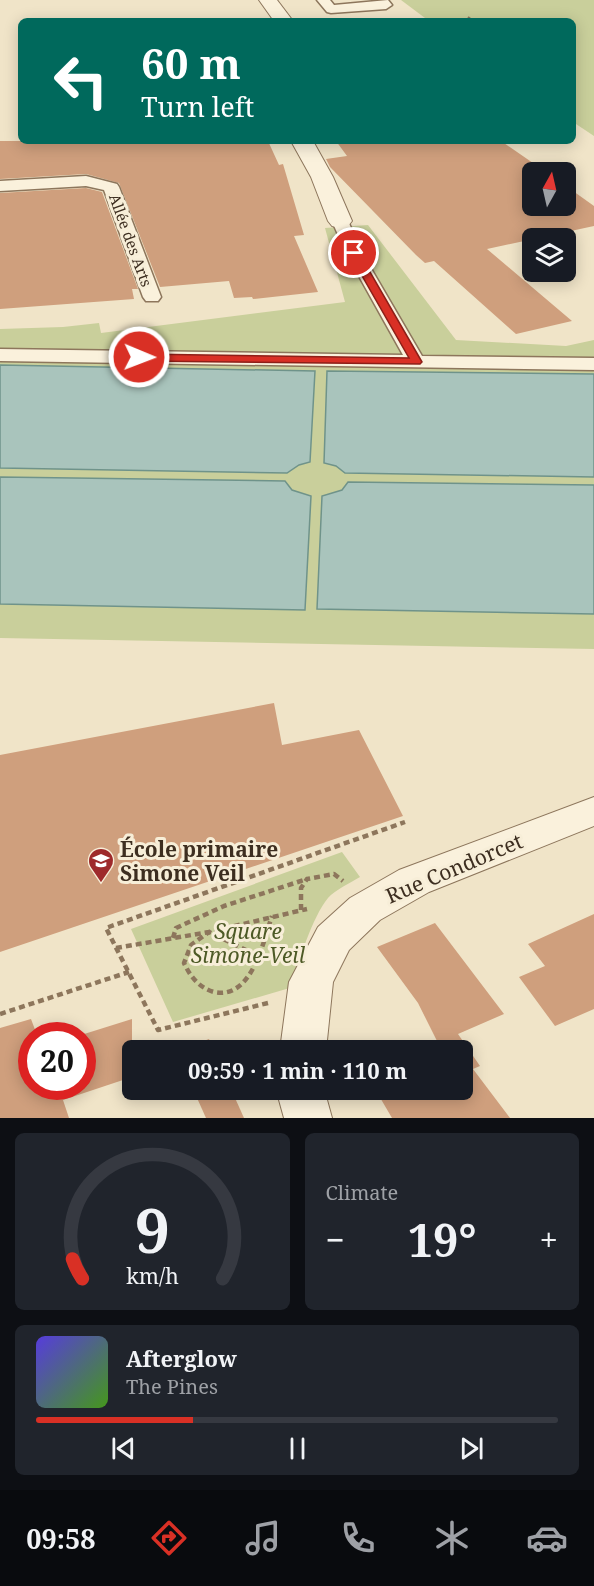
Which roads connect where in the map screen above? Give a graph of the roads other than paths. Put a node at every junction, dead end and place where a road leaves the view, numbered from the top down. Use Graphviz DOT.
graph roads {
  1 [pos="268,0"];
  2 [pos="323,0"];
  3 [pos="381,0"];
  4 [pos="282,18"];
  5 [pos="304,144"];
  6 [pos="0,186"];
  7 [pos="340,221"];
  8 [pos="152,297"];
  9 [pos="0,355"];
  10 [pos="416,362"];
  11 [pos="594,364"];
  12 [pos="594,811"];
  13 [pos="304,1040"];
  14 [pos="303,1100"];
  15 [pos="308,1118"];
  1 -- 4 [label="street"];
  2 -- 3 [label="lane"];
  5 -- 7 [label="street"];
  6 -- 8 [label="lane, Allée des Arts"];
  7 -- 10 [label="lane"];
  9 -- 10 [label="lane"];
  10 -- 11 [label="lane"];
  12 -- 13 [label="street, Rue Condorcet"];
  14 -- 15 [label="street"];
}
